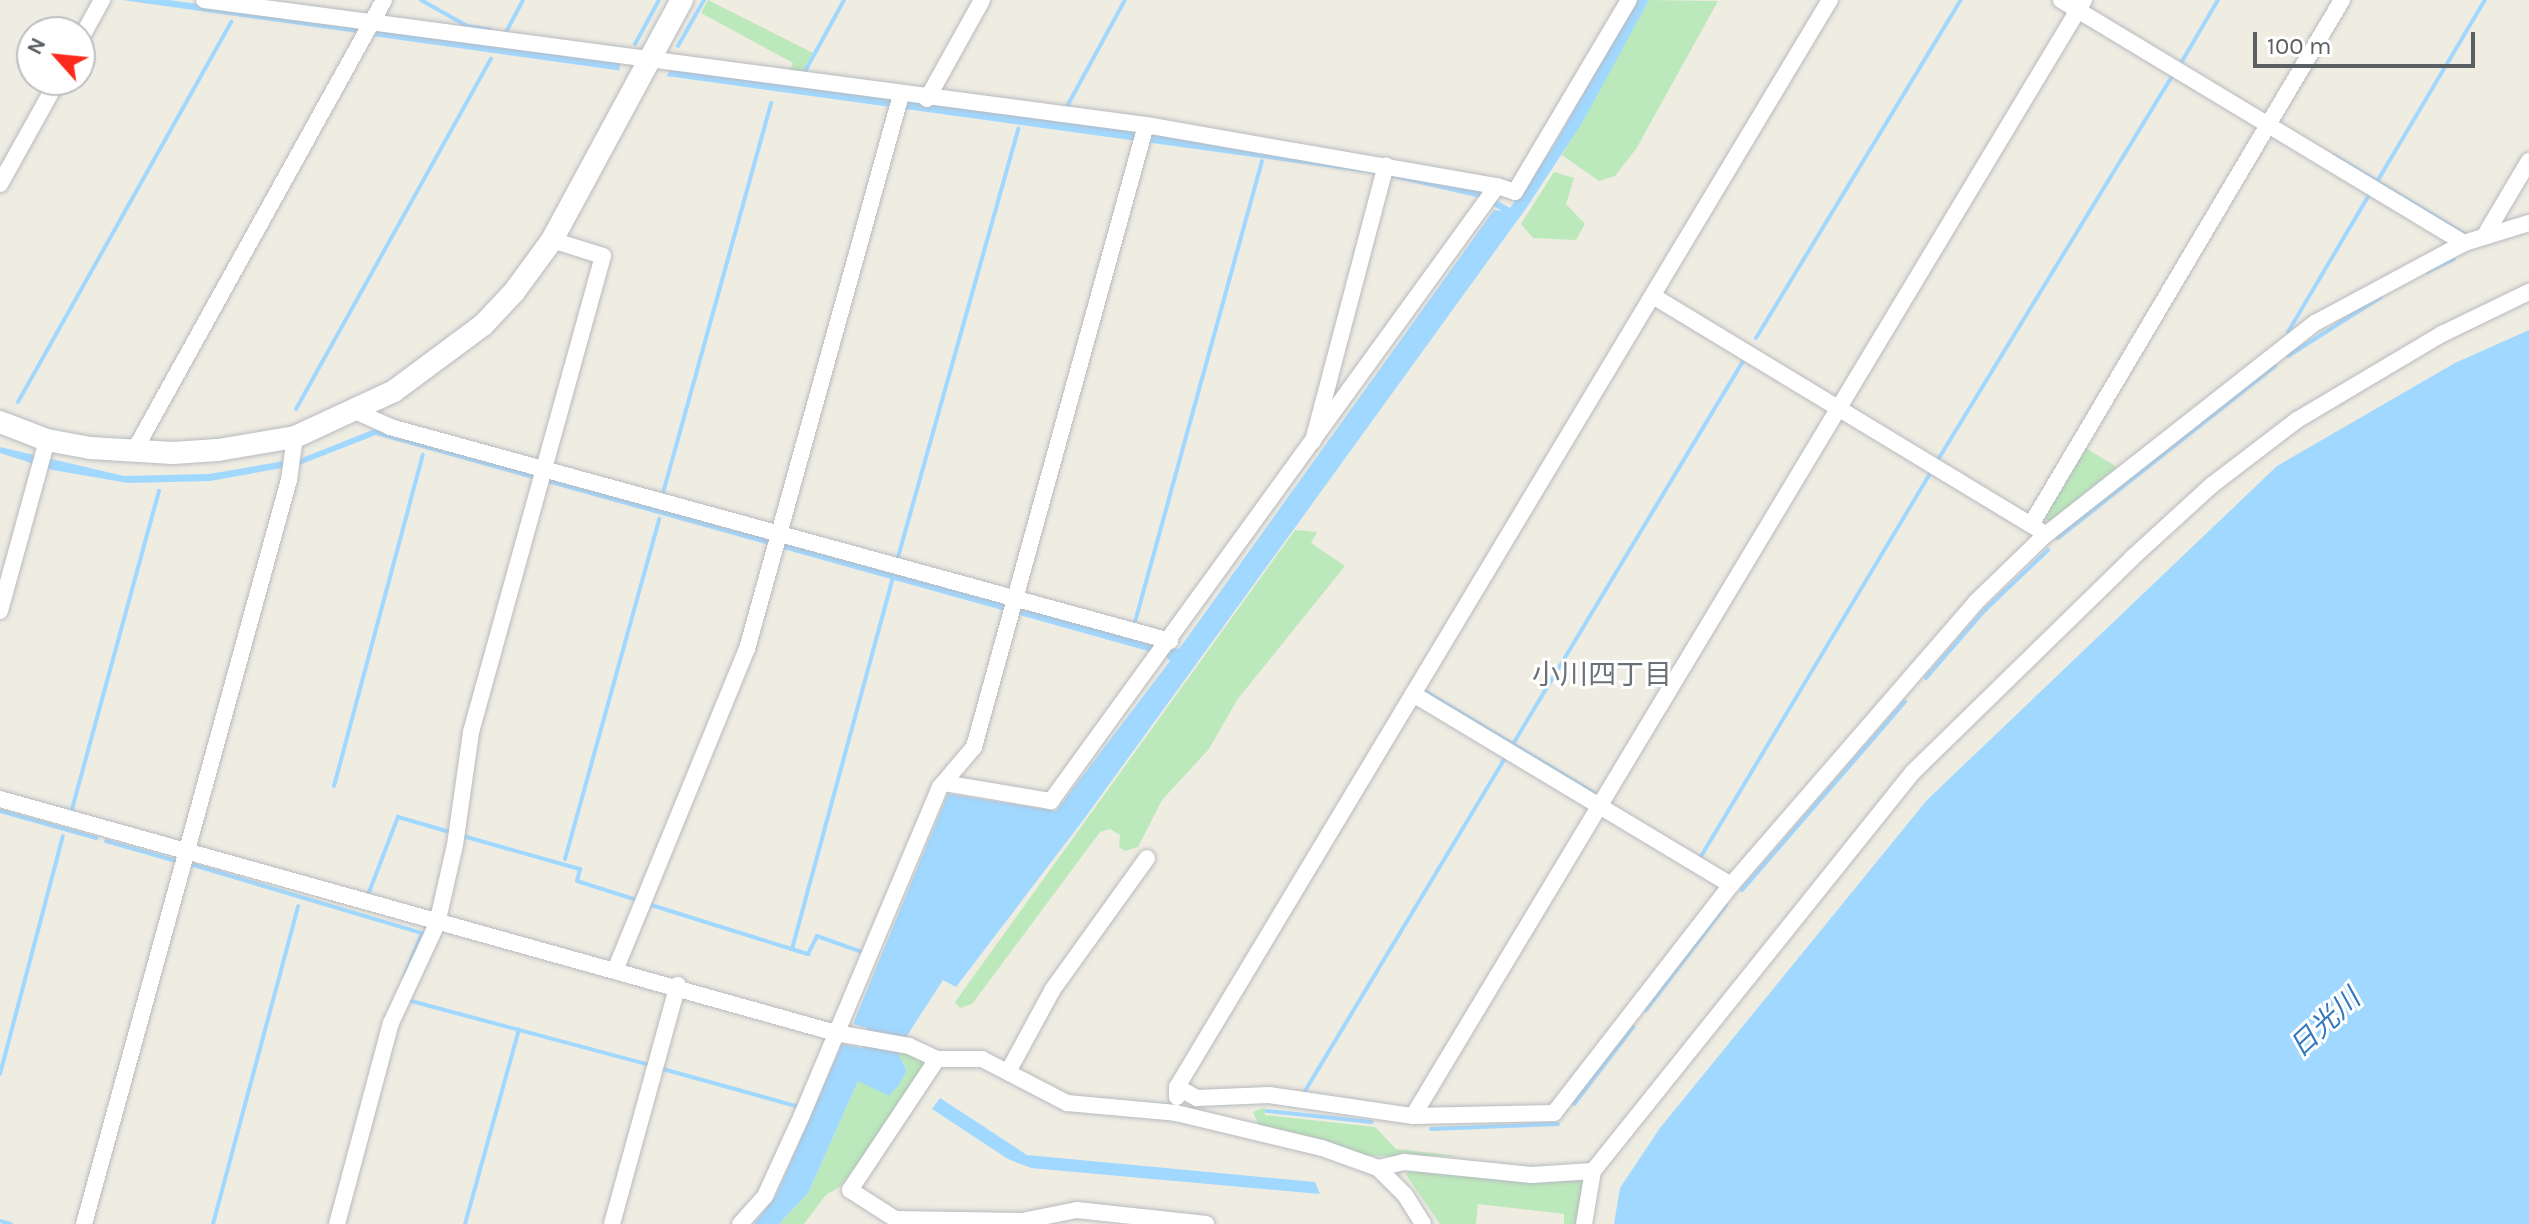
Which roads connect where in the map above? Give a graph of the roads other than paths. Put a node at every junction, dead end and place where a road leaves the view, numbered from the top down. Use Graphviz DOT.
graph roads {
  1 [pos="204,0"];
  2 [pos="384,0"];
  3 [pos="682,0"];
  4 [pos="982,0"];
  5 [pos="1629,0"];
  6 [pos="1830,0"];
  7 [pos="2061,0"];
  8 [pos="2342,0"];
  9 [pos="2081,5"];
  10 [pos="371,24"];
  11 [pos="649,60"];
  12 [pos="49,96"];
  13 [pos="927,99"];
  14 [pos="899,102"];
  15 [pos="2270,126"];
  16 [pos="1143,133"];
  17 [pos="2529,161"];
  18 [pos="1384,172"];
  19 [pos="0,184"];
  20 [pos="1492,193"];
  21 [pos="2529,223"];
  22 [pos="2485,235"];
  23 [pos="552,240"];
  24 [pos="2464,243"];
  25 [pos="2529,292"];
  26 [pos="1653,296"];
  27 [pos="1839,406"];
  28 [pos="357,412"];
  29 [pos="0,422"];
  30 [pos="1312,444"];
  31 [pos="133,453"];
  32 [pos="292,455"];
  33 [pos="43,456"];
  34 [pos="542,475"];
  35 [pos="2032,523"];
  36 [pos="2044,536"];
  37 [pos="777,539"];
  38 [pos="1015,598"];
  39 [pos="0,611"];
  40 [pos="1170,641"];
  41 [pos="1413,694"];
  42 [pos="944,783"];
  43 [pos="0,799"];
  44 [pos="1599,805"];
  45 [pos="188,851"];
  46 [pos="1147,858"];
  47 [pos="1731,885"];
  48 [pos="437,924"];
  49 [pos="616,968"];
  50 [pos="678,985"];
  51 [pos="836,1033"];
  52 [pos="937,1059"];
  53 [pos="1009,1070"];
  54 [pos="1177,1087"];
  55 [pos="1176,1113"];
  56 [pos="1413,1116"];
  57 [pos="1378,1168"];
  58 [pos="1593,1171"];
  59 [pos="899,1222"];
  60 [pos="84,1224"];
  61 [pos="337,1224"];
  62 [pos="612,1224"];
  63 [pos="740,1224"];
  64 [pos="1206,1224"];
  65 [pos="1423,1224"];
  66 [pos="1584,1224"];
  1 -- 10 [label="street"];
  2 -- 10 [label="street"];
  3 -- 11 [label="street"];
  4 -- 13 [label="street"];
  5 -- 20 [label="street"];
  6 -- 26 [label="street"];
  7 -- 9 [label="street"];
  8 -- 15 [label="street"];
  9 -- 15 [label="street"];
  9 -- 27 [label="street"];
  10 -- 11 [label="street"];
  10 -- 31 [label="street"];
  11 -- 14 [label="street"];
  11 -- 23 [label="street"];
  12 -- 19 [label="street"];
  13 -- 14 [label="street"];
  13 -- 16 [label="street"];
  14 -- 37 [label="street"];
  15 -- 24 [label="street"];
  15 -- 35 [label="street"];
  16 -- 18 [label="street"];
  16 -- 38 [label="street"];
  17 -- 22 [label="street"];
  18 -- 20 [label="street"];
  18 -- 30 [label="street"];
  20 -- 30 [label="street"];
  21 -- 22 [label="street"];
  22 -- 24 [label="street"];
  23 -- 28 [label="street"];
  23 -- 34 [label="street"];
  24 -- 36 [label="street"];
  25 -- 58 [label="street"];
  26 -- 27 [label="street"];
  26 -- 41 [label="street"];
  27 -- 35 [label="street"];
  27 -- 44 [label="street"];
  28 -- 32 [label="street"];
  28 -- 34 [label="street"];
  29 -- 33 [label="street"];
  30 -- 40 [label="street"];
  31 -- 32 [label="street"];
  31 -- 33 [label="street"];
  32 -- 45 [label="street"];
  33 -- 39 [label="street"];
  34 -- 37 [label="street"];
  34 -- 48 [label="street"];
  35 -- 36 [label="street"];
  36 -- 47 [label="street"];
  37 -- 38 [label="street"];
  37 -- 49 [label="street"];
  38 -- 40 [label="street"];
  38 -- 42 [label="street"];
  40 -- 42 [label="street"];
  41 -- 44 [label="street"];
  41 -- 54 [label="street"];
  42 -- 51 [label="street"];
  43 -- 45 [label="street"];
  44 -- 47 [label="street"];
  44 -- 56 [label="street"];
  45 -- 48 [label="street"];
  45 -- 60 [label="street"];
  46 -- 53 [label="street"];
  47 -- 56 [label="street"];
  48 -- 49 [label="street"];
  48 -- 61 [label="street"];
  49 -- 50 [label="street"];
  50 -- 51 [label="street"];
  50 -- 62 [label="street"];
  51 -- 52 [label="street"];
  51 -- 63 [label="street"];
  52 -- 53 [label="street"];
  52 -- 59 [label="street"];
  53 -- 55 [label="street"];
  54 -- 55 [label="street"];
  54 -- 56 [label="street"];
  55 -- 57 [label="street"];
  57 -- 58 [label="street"];
  57 -- 65 [label="street"];
  58 -- 66 [label="street"];
  59 -- 64 [label="street"];
}
